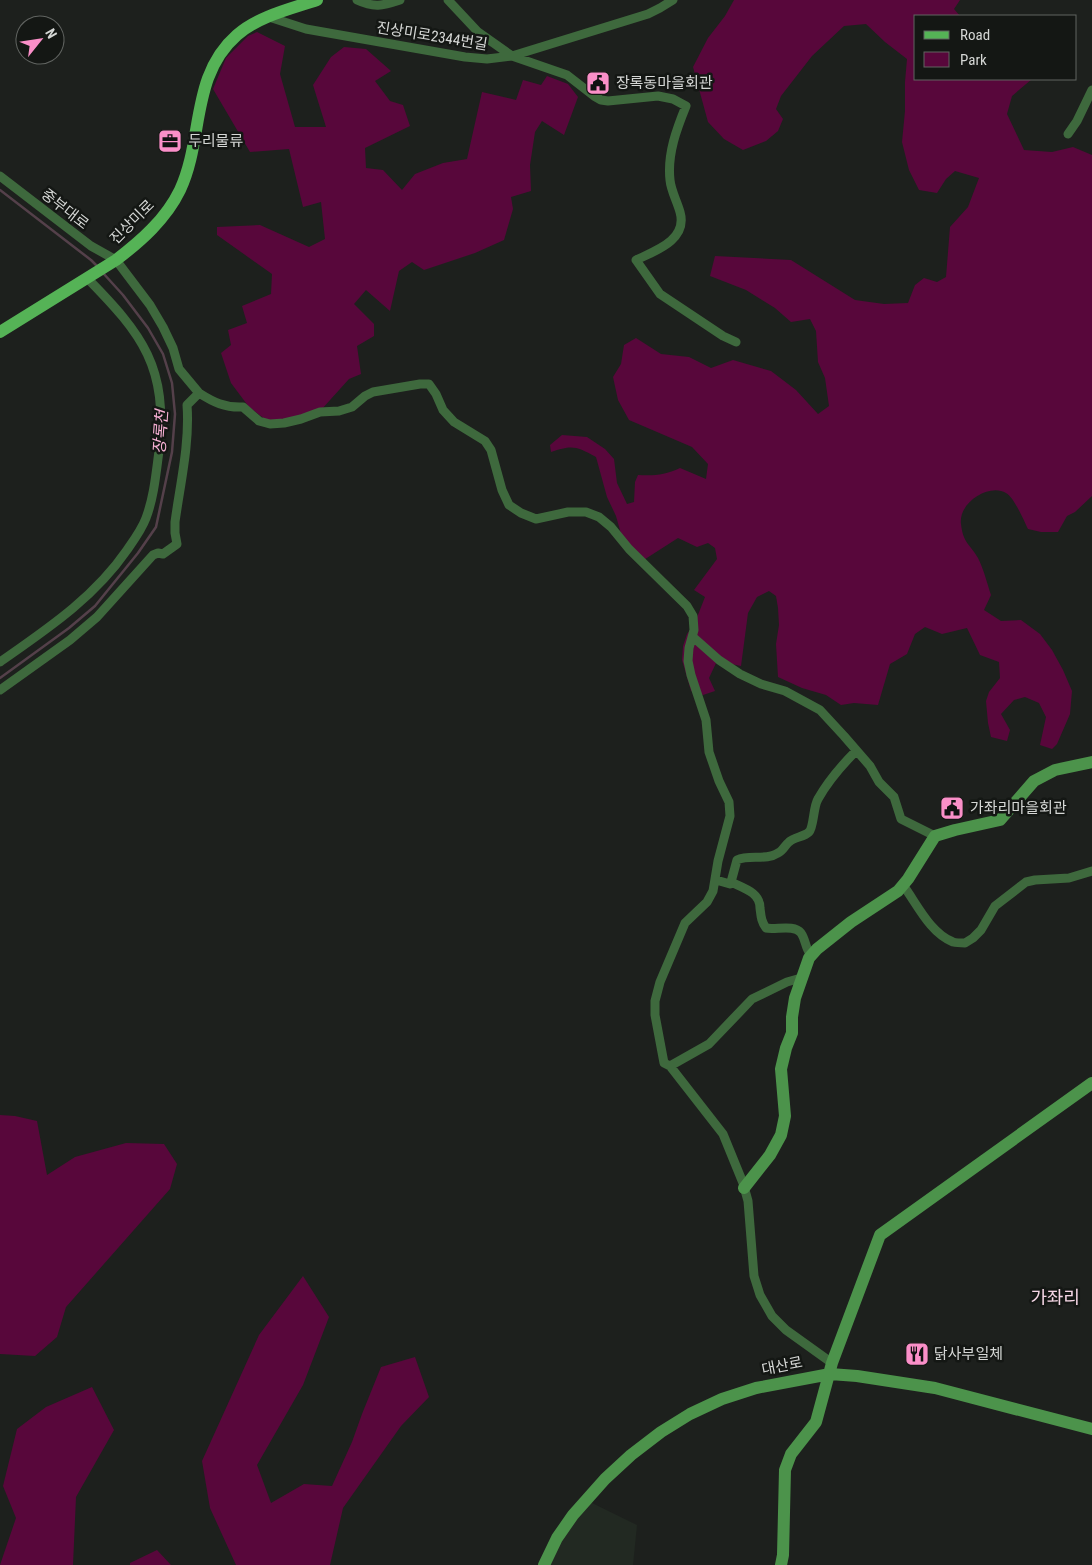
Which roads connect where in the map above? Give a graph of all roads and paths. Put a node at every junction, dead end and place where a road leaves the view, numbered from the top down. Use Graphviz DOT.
graph roads {
  1 [pos="317,0"];
  2 [pos="357,0"];
  3 [pos="400,0"];
  4 [pos="448,0"];
  5 [pos="673,0"];
  6 [pos="293,4"];
  7 [pos="269,16"];
  8 [pos="512,56"];
  9 [pos="1092,90"];
  10 [pos="1068,134"];
  11 [pos="0,176"];
  12 [pos="114,261"];
  13 [pos="88,277"];
  14 [pos="0,332"];
  15 [pos="736,342"];
  16 [pos="199,393"];
  17 [pos="692,637"];
  18 [pos="0,662"];
  19 [pos="0,690"];
  20 [pos="856,751"];
  21 [pos="1092,762"];
  22 [pos="935,836"];
  23 [pos="1092,871"];
  24 [pos="716,880"];
  25 [pos="730,882"];
  26 [pos="903,885"];
  27 [pos="811,955"];
  28 [pos="801,978"];
  29 [pos="670,1066"];
  30 [pos="1092,1083"];
  31 [pos="744,1188"];
  32 [pos="831,1368"];
  33 [pos="1092,1429"];
  34 [pos="544,1565"];
  35 [pos="781,1565"];
  1 -- 6 [label="main road, 진상미로"];
  2 -- 3 [label="street"];
  4 -- 8 [label="street"];
  5 -- 8 [label="street, 진상미로2344번길"];
  6 -- 7 [label="main road, 진상미로"];
  7 -- 8 [label="street, 진상미로2344번길"];
  7 -- 12 [label="main road, 진상미로"];
  8 -- 15 [label="street"];
  9 -- 10 [label="street"];
  11 -- 12 [label="street, 중부대로"];
  12 -- 13 [label="main road, 진상미로"];
  12 -- 16 [label="street"];
  13 -- 14 [label="main road"];
  13 -- 18 [label="street"];
  16 -- 17 [label="street"];
  16 -- 19 [label="street"];
  17 -- 20 [label="street"];
  17 -- 24 [label="street"];
  20 -- 22 [label="street"];
  20 -- 25 [label="street"];
  21 -- 22 [label="street"];
  22 -- 26 [label="street"];
  23 -- 26 [label="street"];
  24 -- 25 [label="street"];
  24 -- 29 [label="street"];
  25 -- 27 [label="street"];
  26 -- 27 [label="street"];
  27 -- 28 [label="street"];
  28 -- 29 [label="street"];
  28 -- 31 [label="street"];
  29 -- 31 [label="street"];
  30 -- 32 [label="street"];
  31 -- 32 [label="street"];
  32 -- 33 [label="street, 대산로"];
  32 -- 34 [label="street, 대산로"];
  32 -- 35 [label="street"];
}
